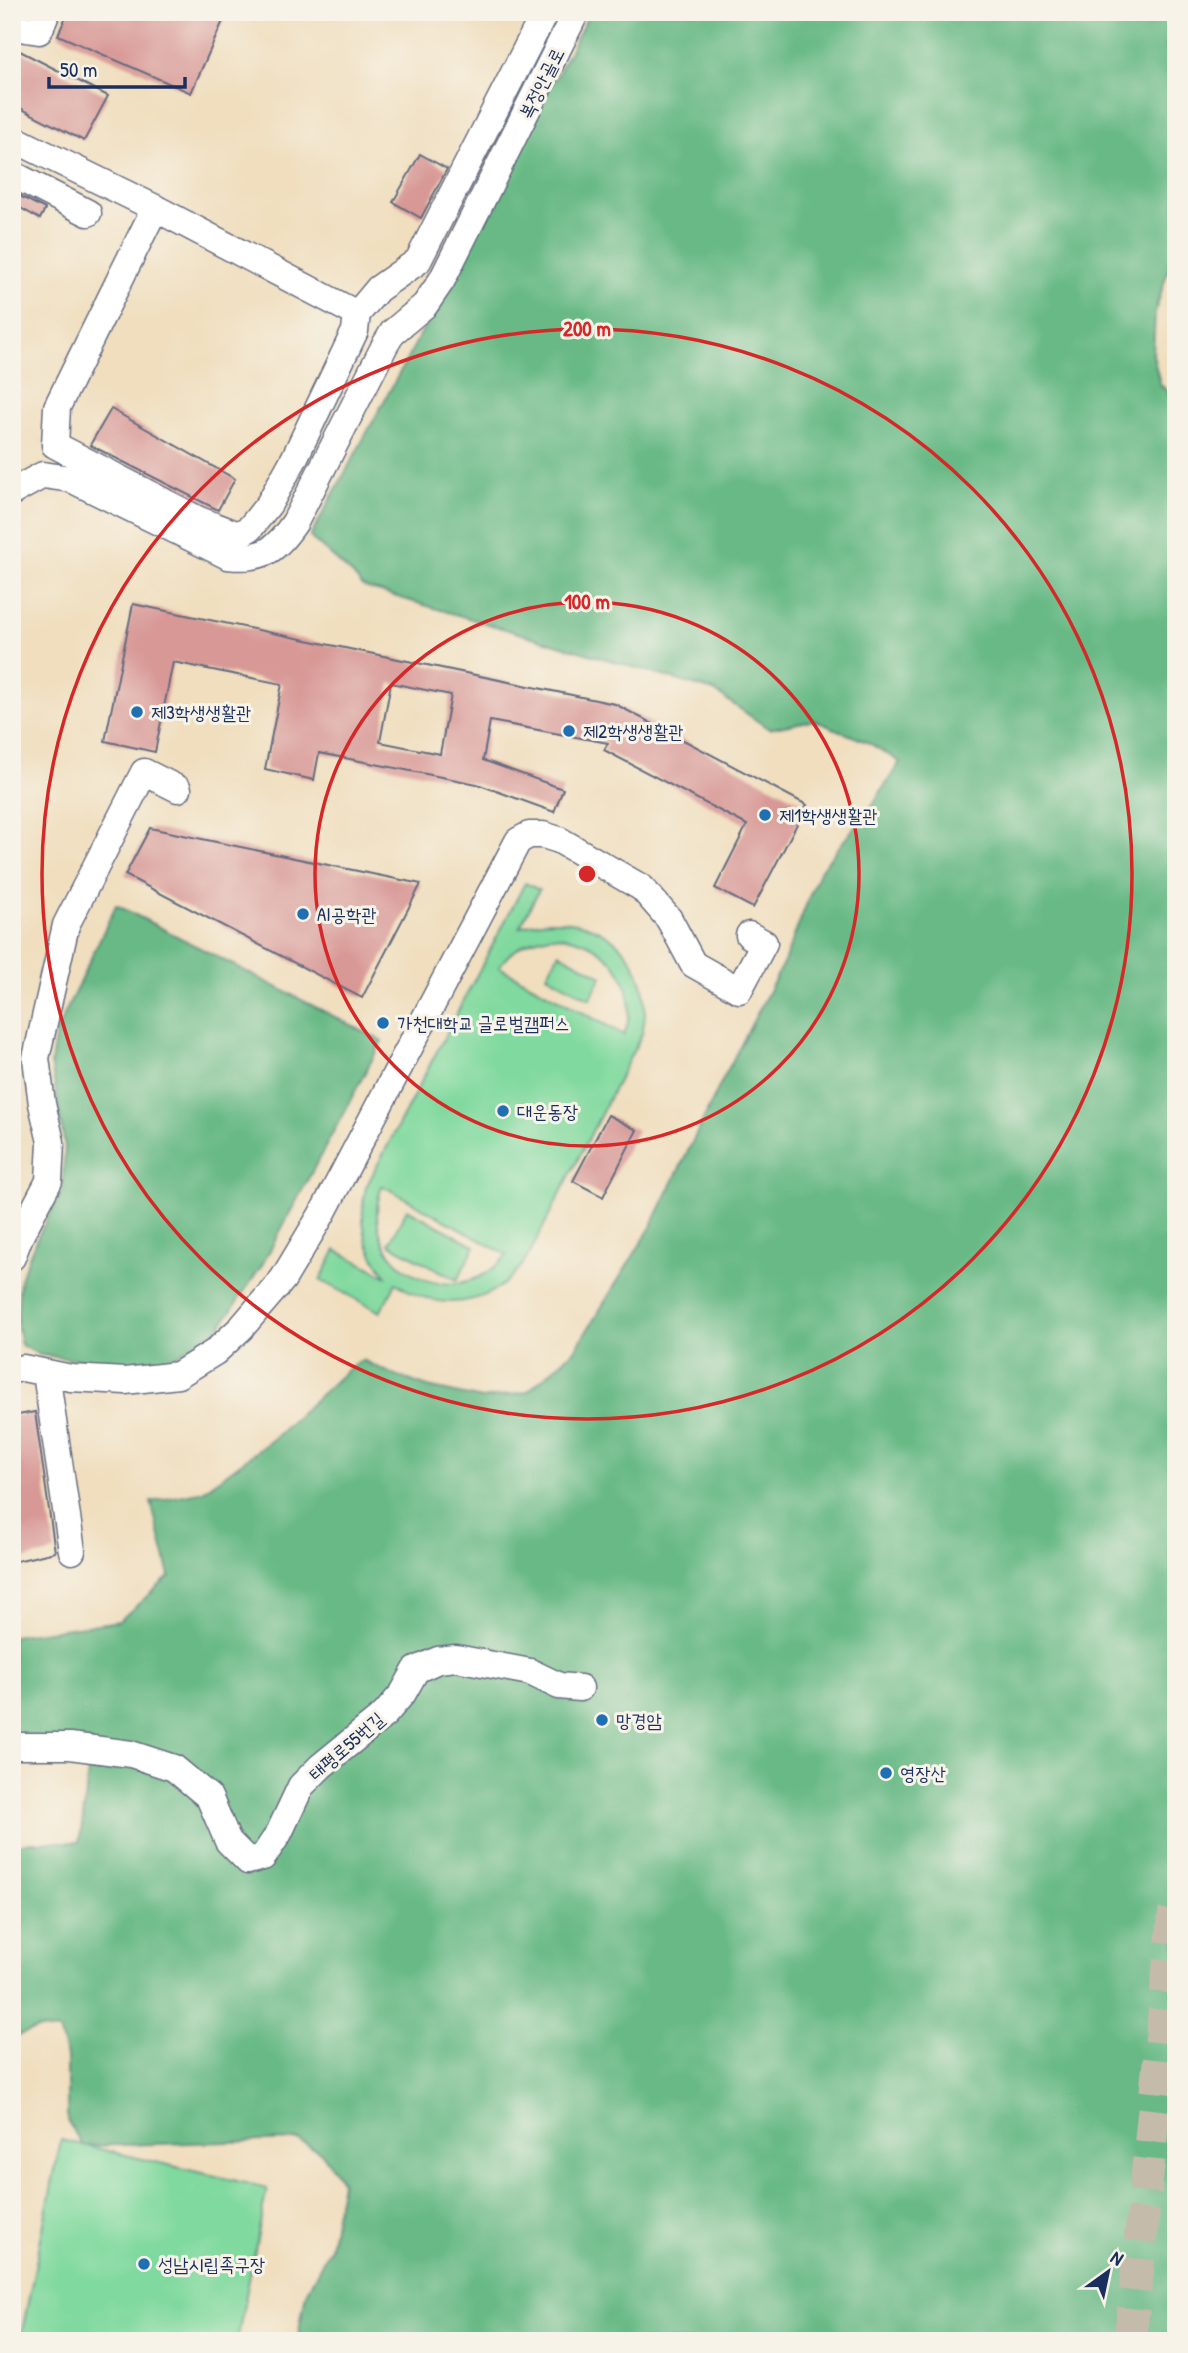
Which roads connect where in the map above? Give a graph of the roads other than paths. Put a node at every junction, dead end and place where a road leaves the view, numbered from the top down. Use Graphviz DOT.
graph roads {
  1 [pos="47,12"];
  2 [pos="545,12"];
  3 [pos="576,12"];
  4 [pos="12,27"];
  5 [pos="12,138"];
  6 [pos="12,173"];
  7 [pos="155,208"];
  8 [pos="88,213"];
  9 [pos="357,314"];
  10 [pos="12,492"];
  11 [pos="178,789"];
  12 [pos="749,935"];
  13 [pos="12,1257"];
  14 [pos="12,1370"];
  15 [pos="46,1373"];
  16 [pos="72,1551"];
  17 [pos="580,1688"];
  18 [pos="12,1746"];
  1 -- 4 [label="street"];
  2 -- 9 [label="street"];
  3 -- 10 [label="street, 복정안골로"];
  5 -- 7 [label="street"];
  6 -- 8 [label="street"];
  7 -- 9 [label="street"];
  7 -- 9 [label="street"];
  11 -- 13 [label="street"];
  12 -- 15 [label="street"];
  14 -- 15 [label="street"];
  15 -- 16 [label="street"];
  17 -- 18 [label="street, 태평로55번길"];
}
